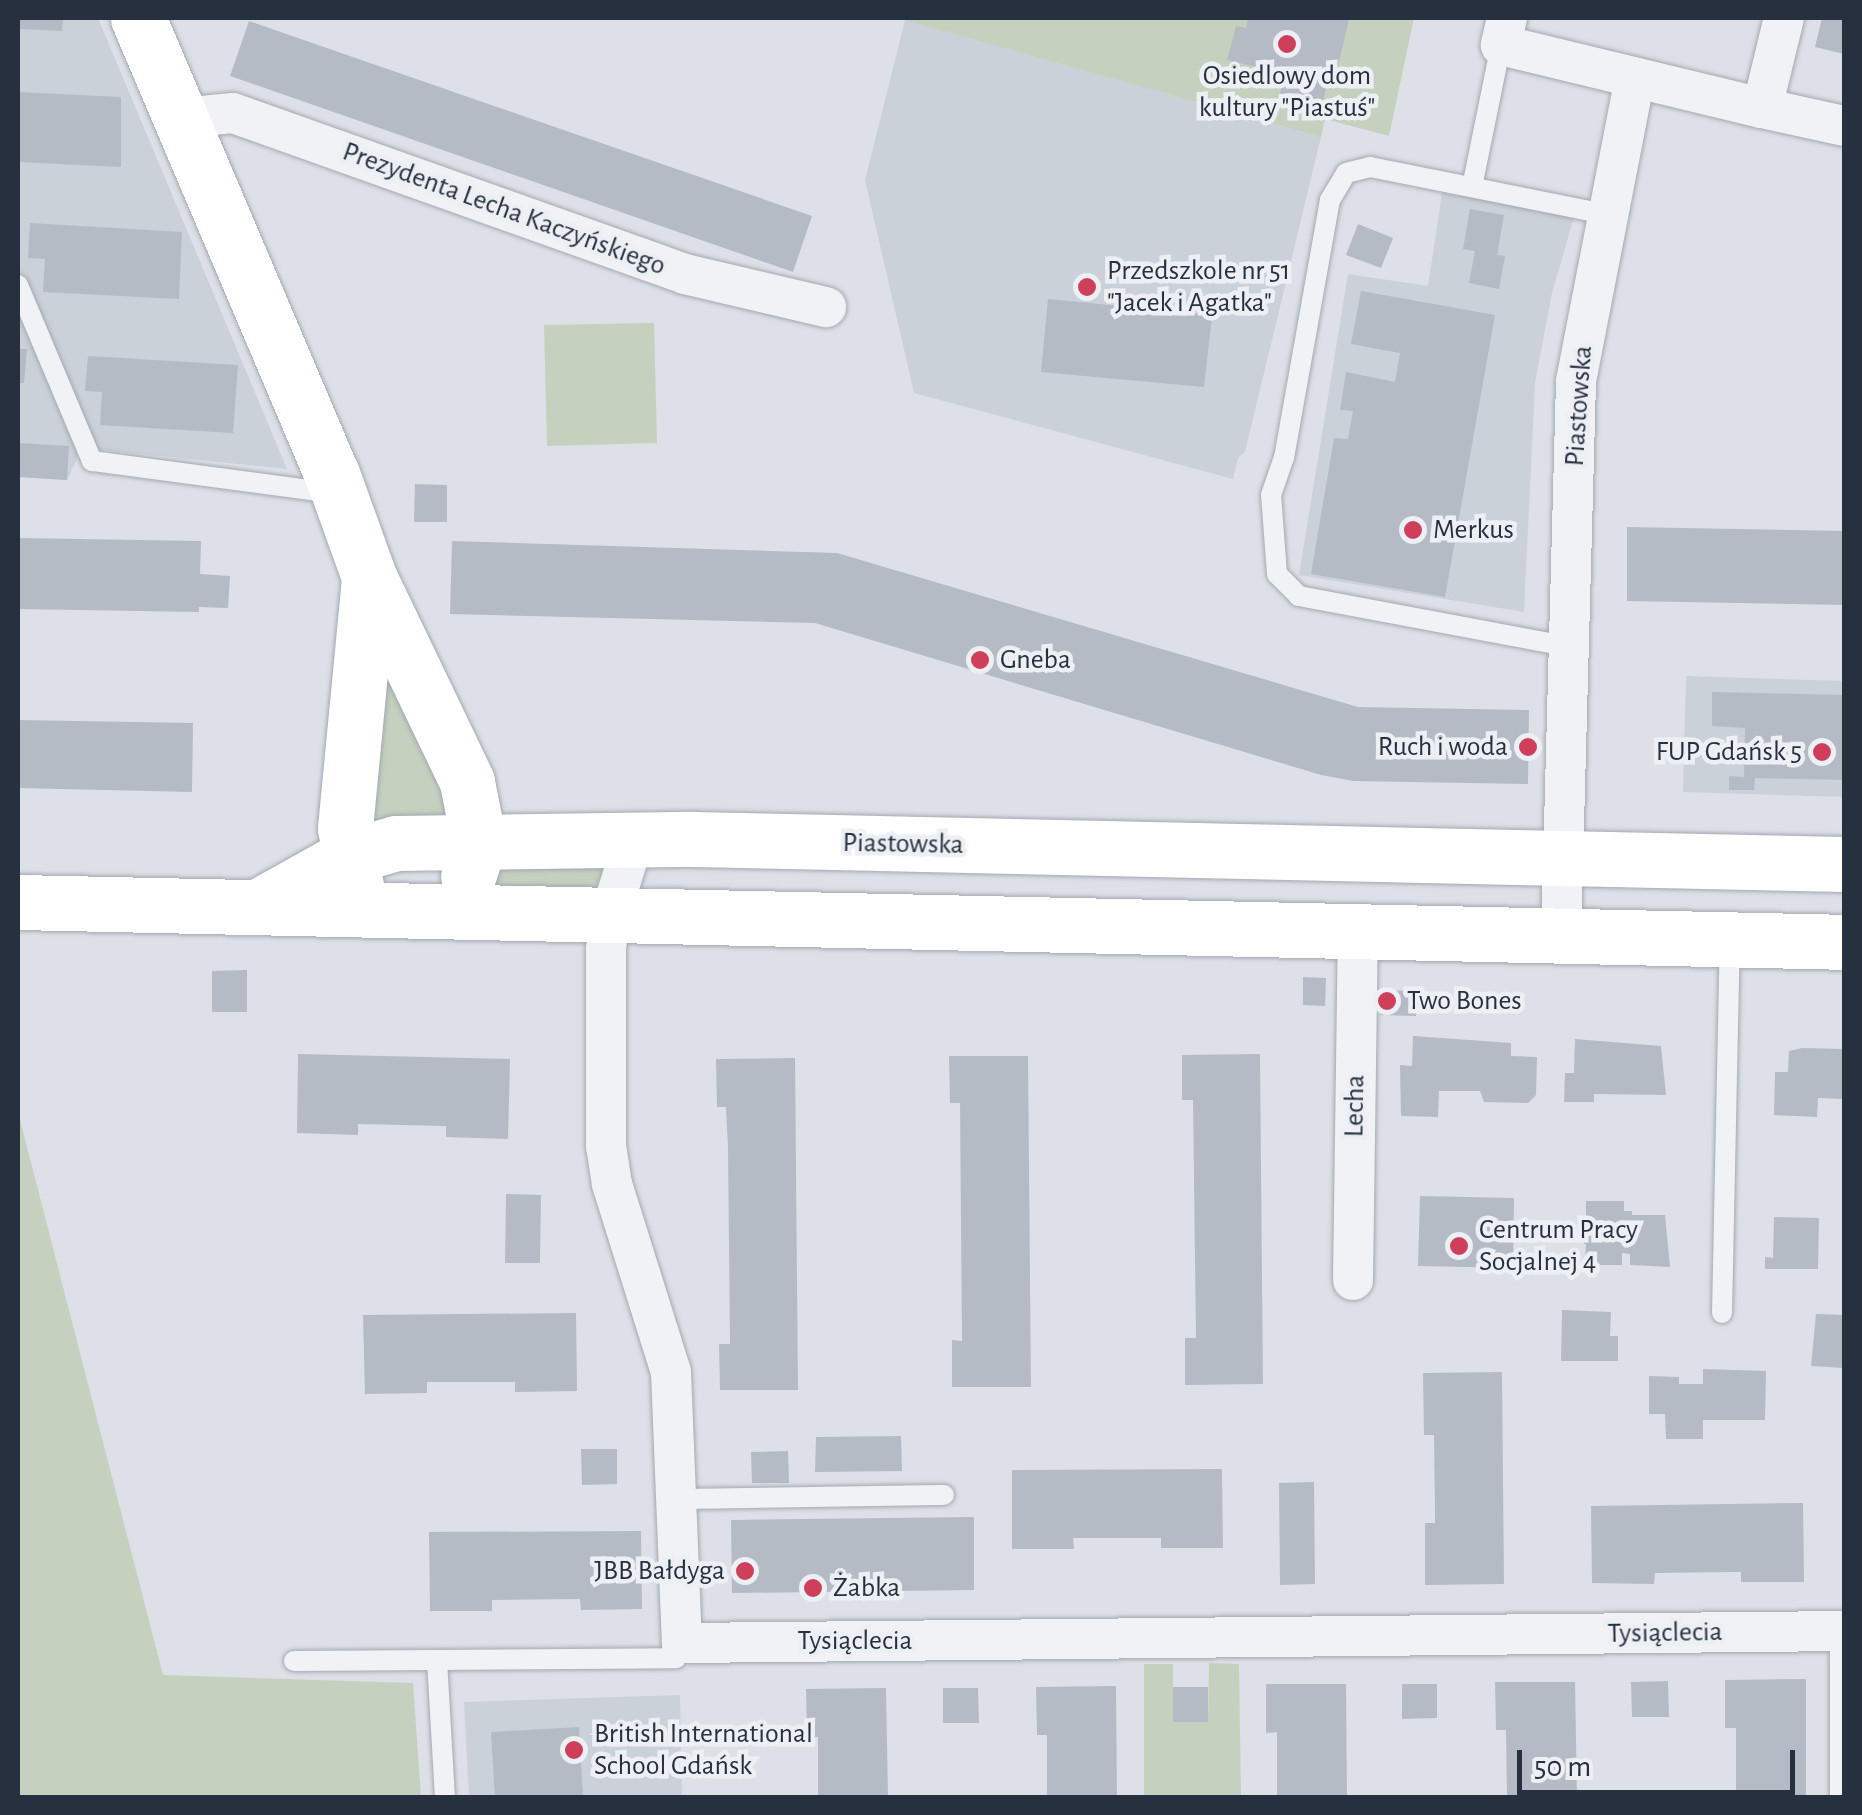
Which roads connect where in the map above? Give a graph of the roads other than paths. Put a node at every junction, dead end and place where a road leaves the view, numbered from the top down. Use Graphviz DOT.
graph roads {
  1 [pos="138,18"];
  2 [pos="1784,18"];
  3 [pos="1504,31"];
  4 [pos="1635,78"];
  5 [pos="1762,108"];
  6 [pos="182,118"];
  7 [pos="1844,126"];
  8 [pos="1472,187"];
  9 [pos="1606,214"];
  10 [pos="18,285"];
  11 [pos="826,307"];
  12 [pos="340,494"];
  13 [pos="370,576"];
  14 [pos="1571,647"];
  15 [pos="634,838"];
  16 [pos="479,843"];
  17 [pos="346,856"];
  18 [pos="1562,858"];
  19 [pos="1844,864"];
  20 [pos="18,902"];
  21 [pos="259,906"];
  22 [pos="363,910"];
  23 [pos="444,912"];
  24 [pos="610,916"];
  25 [pos="1358,932"];
  26 [pos="1561,936"];
  27 [pos="1730,940"];
  28 [pos="1844,942"];
  29 [pos="1353,1280"];
  30 [pos="1722,1313"];
  31 [pos="944,1495"];
  32 [pos="678,1499"];
  33 [pos="1842,1632"];
  34 [pos="682,1643"];
  35 [pos="436,1660"];
  36 [pos="294,1661"];
  37 [pos="444,1798"];
  38 [pos="1840,1798"];
  1 -- 6 [label="street"];
  2 -- 5 [label="street"];
  3 -- 4 [label="street"];
  3 -- 8 [label="lane"];
  4 -- 5 [label="street"];
  4 -- 9 [label="street, Piastowska"];
  5 -- 7 [label="street"];
  6 -- 11 [label="street, Prezydenta Lecha Kaczyńskiego"];
  6 -- 12 [label="street"];
  8 -- 9 [label="lane"];
  8 -- 14 [label="lane"];
  9 -- 14 [label="street, Piastowska"];
  10 -- 12 [label="lane"];
  12 -- 13 [label="street"];
  13 -- 16 [label="street"];
  13 -- 17 [label="street"];
  14 -- 18 [label="street, Piastowska"];
  15 -- 16 [label="street, Piastowska"];
  15 -- 18 [label="street, Piastowska"];
  15 -- 24 [label="street"];
  16 -- 17 [label="street, Piastowska"];
  16 -- 23 [label="street"];
  17 -- 21 [label="street, Piastowska"];
  17 -- 22 [label="street"];
  18 -- 19 [label="street, Piastowska"];
  18 -- 26 [label="street, Piastowska"];
  20 -- 21 [label="street"];
  21 -- 22 [label="street"];
  22 -- 23 [label="street"];
  23 -- 24 [label="street"];
  24 -- 25 [label="street"];
  24 -- 32 [label="street"];
  25 -- 26 [label="street"];
  25 -- 29 [label="street, Lecha"];
  26 -- 27 [label="street"];
  27 -- 28 [label="street"];
  27 -- 30 [label="lane"];
  31 -- 32 [label="lane"];
  32 -- 34 [label="street"];
  33 -- 34 [label="street, Tysiąclecia"];
  33 -- 38 [label="lane"];
  34 -- 35 [label="lane"];
  35 -- 36 [label="lane"];
  35 -- 37 [label="lane"];
}
